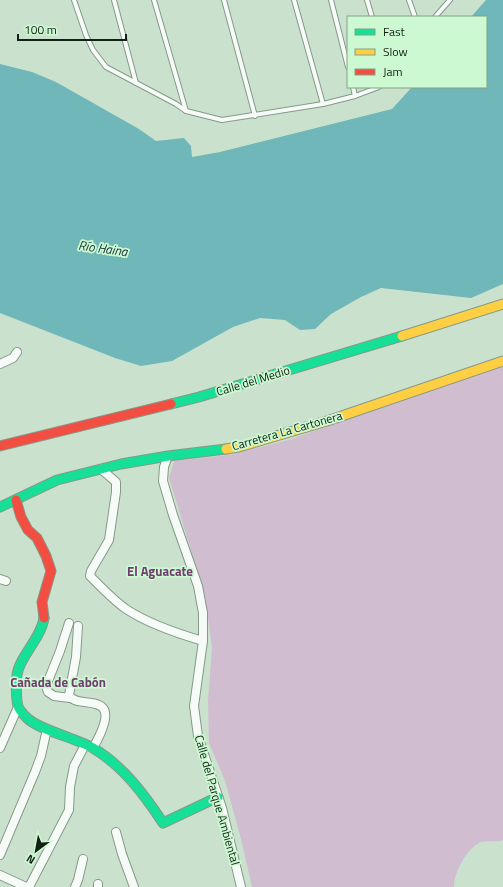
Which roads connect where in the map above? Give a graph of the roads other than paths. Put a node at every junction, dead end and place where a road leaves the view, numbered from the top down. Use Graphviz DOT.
graph roads {
  1 [pos="74,0"];
  2 [pos="114,0"];
  3 [pos="154,0"];
  4 [pos="224,0"];
  5 [pos="294,0"];
  6 [pos="331,0"];
  7 [pos="367,0"];
  8 [pos="409,0"];
  9 [pos="450,0"];
  10 [pos="446,2"];
  11 [pos="372,16"];
  12 [pos="415,16"];
  13 [pos="436,16"];
  14 [pos="347,63"];
  15 [pos="136,83"];
  16 [pos="353,88"];
  17 [pos="376,88"];
  18 [pos="355,96"];
  19 [pos="323,104"];
  20 [pos="186,111"];
  21 [pos="255,116"];
  22 [pos="503,304"];
  23 [pos="17,352"];
  24 [pos="503,362"];
  25 [pos="0,364"];
  26 [pos="0,446"];
  27 [pos="168,456"];
  28 [pos="101,469"];
  29 [pos="16,500"];
  30 [pos="0,507"];
  31 [pos="68,622"];
  32 [pos="78,626"];
  33 [pos="203,641"];
  34 [pos="70,698"];
  35 [pos="18,707"];
  36 [pos="47,729"];
  37 [pos="89,747"];
  38 [pos="0,748"];
  39 [pos="218,797"];
  40 [pos="116,832"];
  41 [pos="0,855"];
  42 [pos="83,859"];
  43 [pos="0,876"];
  44 [pos="26,887"];
  45 [pos="29,887"];
  46 [pos="75,887"];
  47 [pos="134,887"];
  48 [pos="241,887"];
  1 -- 15 [label="lane"];
  2 -- 15 [label="lane"];
  3 -- 20 [label="lane"];
  4 -- 21 [label="lane"];
  5 -- 19 [label="lane"];
  6 -- 14 [label="lane"];
  7 -- 11 [label="lane"];
  8 -- 12 [label="lane"];
  9 -- 10 [label="lane"];
  10 -- 13 [label="lane"];
  15 -- 20 [label="lane"];
  16 -- 18 [label="lane"];
  17 -- 18 [label="lane"];
  18 -- 19 [label="lane"];
  19 -- 21 [label="lane"];
  20 -- 21 [label="lane"];
  22 -- 26 [label="street, Calle del Medio"];
  23 -- 25 [label="street"];
  24 -- 27 [label="street, Carretera La Cartonera"];
  27 -- 28 [label="street, Carretera La Cartonera"];
  27 -- 33 [label="street, Calle del Parque Ambiental"];
  28 -- 29 [label="street, Carretera La Cartonera"];
  28 -- 33 [label="street"];
  29 -- 30 [label="street, Carretera La Cartonera"];
  29 -- 35 [label="street"];
  31 -- 34 [label="street"];
  32 -- 34 [label="street"];
  33 -- 39 [label="street, Calle del Parque Ambiental"];
  34 -- 37 [label="street"];
  35 -- 36 [label="street"];
  35 -- 38 [label="street"];
  36 -- 37 [label="street"];
  36 -- 41 [label="street"];
  37 -- 39 [label="street"];
  37 -- 45 [label="street"];
  39 -- 48 [label="street, Calle del Parque Ambiental"];
  40 -- 47 [label="street"];
  42 -- 46 [label="street"];
  43 -- 44 [label="street"];
}
